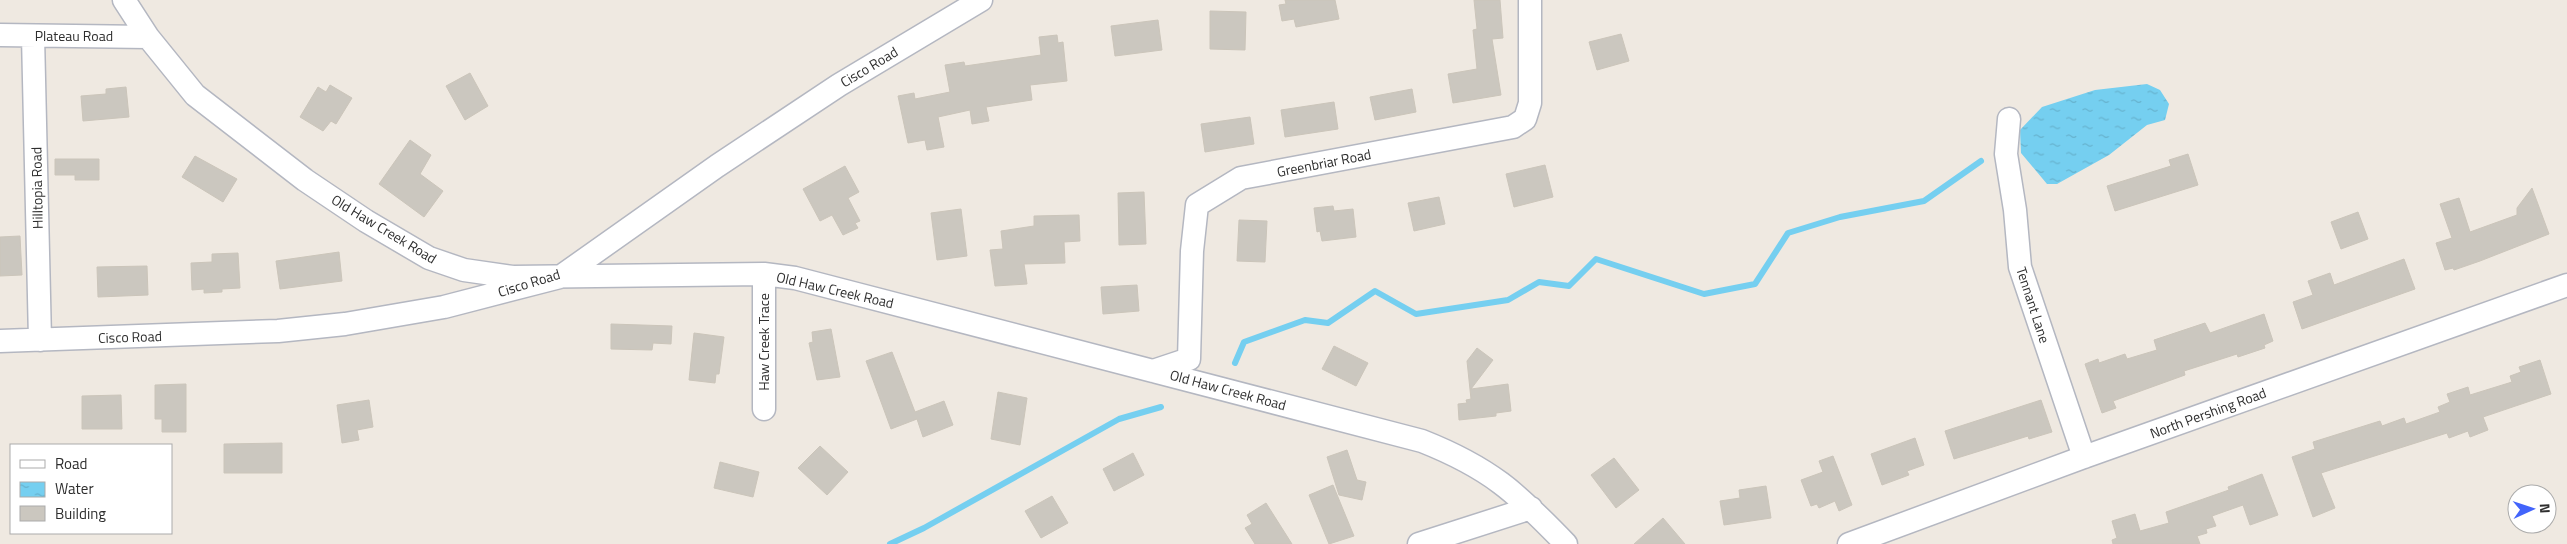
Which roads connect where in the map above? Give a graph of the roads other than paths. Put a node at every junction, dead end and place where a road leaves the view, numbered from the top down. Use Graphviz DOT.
graph roads {
  1 [pos="124,0"];
  2 [pos="981,0"];
  3 [pos="1530,0"];
  4 [pos="0,35"];
  5 [pos="33,36"];
  6 [pos="148,36"];
  7 [pos="2009,119"];
  8 [pos="764,274"];
  9 [pos="560,277"];
  10 [pos="2567,285"];
  11 [pos="40,340"];
  12 [pos="0,341"];
  13 [pos="1153,371"];
  14 [pos="764,409"];
  15 [pos="2084,457"];
  16 [pos="1531,508"];
  17 [pos="1419,544"];
  18 [pos="1566,544"];
  19 [pos="1849,544"];
  1 -- 6 [label="street, Old Haw Creek Road"];
  2 -- 9 [label="street, Cisco Road"];
  3 -- 13 [label="street, Greenbriar Road"];
  4 -- 5 [label="street, Plateau Road"];
  5 -- 6 [label="street, Plateau Road"];
  5 -- 11 [label="street, Hilltopia Road"];
  6 -- 9 [label="street, Old Haw Creek Road"];
  7 -- 15 [label="street, Tennant Lane"];
  8 -- 9 [label="street, Old Haw Creek Road"];
  8 -- 13 [label="street, Old Haw Creek Road"];
  8 -- 14 [label="street, Haw Creek Trace"];
  9 -- 11 [label="street, Cisco Road"];
  10 -- 15 [label="street, North Pershing Road"];
  11 -- 12 [label="street, Cisco Road"];
  13 -- 16 [label="street, Old Haw Creek Road"];
  15 -- 19 [label="street, North Pershing Road"];
  16 -- 17 [label="street"];
  16 -- 18 [label="street, Old Haw Creek Road"];
}
